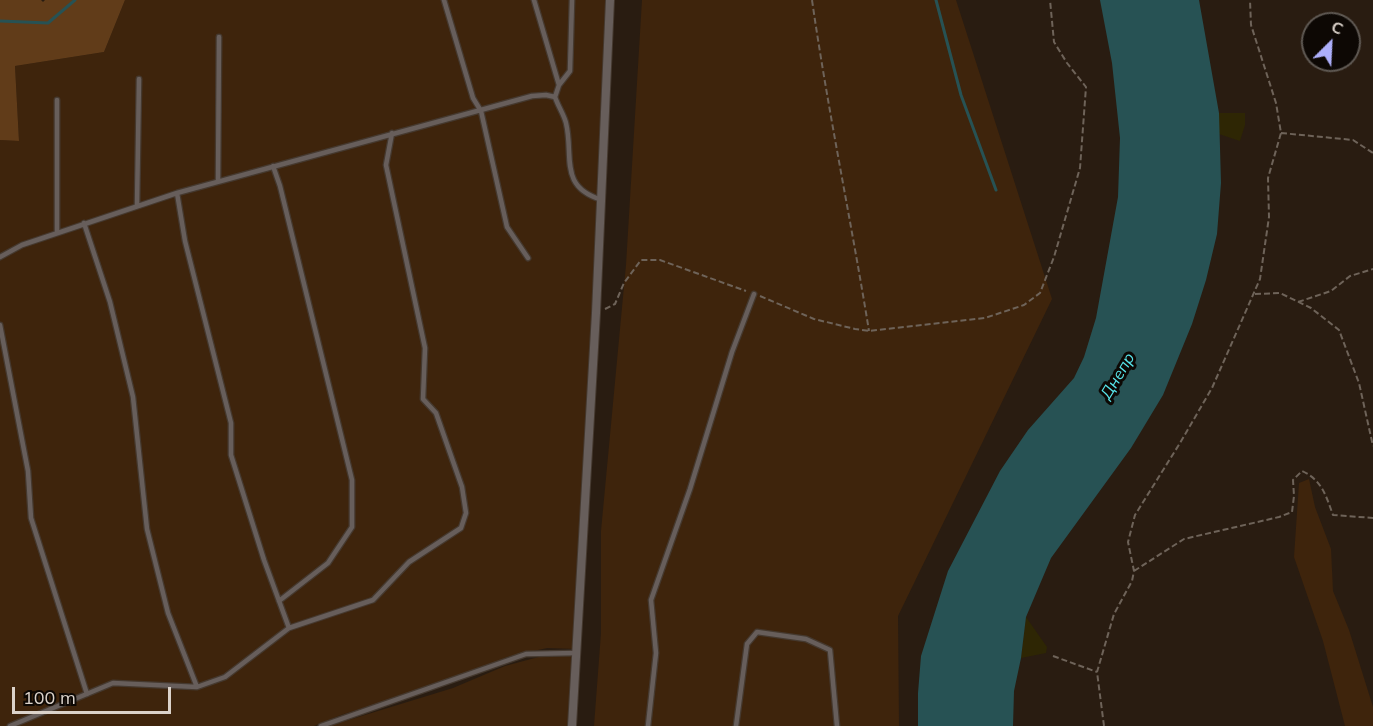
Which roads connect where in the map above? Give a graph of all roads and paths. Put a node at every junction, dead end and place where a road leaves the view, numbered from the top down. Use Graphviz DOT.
graph roads {
  1 [pos="444,0"];
  2 [pos="534,0"];
  3 [pos="572,0"];
  4 [pos="610,0"];
  5 [pos="812,0"];
  6 [pos="1050,0"];
  7 [pos="1250,0"];
  8 [pos="219,37"];
  9 [pos="139,79"];
  10 [pos="559,85"];
  11 [pos="555,98"];
  12 [pos="57,100"];
  13 [pos="481,111"];
  14 [pos="392,133"];
  15 [pos="1281,133"];
  16 [pos="1373,153"];
  17 [pos="273,166"];
  18 [pos="218,181"];
  19 [pos="177,193"];
  20 [pos="602,200"];
  21 [pos="137,206"];
  22 [pos="84,223"];
  23 [pos="57,233"];
  24 [pos="0,257"];
  25 [pos="528,258"];
  26 [pos="1373,269"];
  27 [pos="754,294"];
  28 [pos="1255,294"];
  29 [pos="1298,302"];
  30 [pos="596,314"];
  31 [pos="0,326"];
  32 [pos="869,331"];
  33 [pos="1373,446"];
  34 [pos="1373,518"];
  35 [pos="1134,571"];
  36 [pos="279,601"];
  37 [pos="289,628"];
  38 [pos="576,653"];
  39 [pos="1053,656"];
  40 [pos="1097,672"];
  41 [pos="197,687"];
  42 [pos="87,694"];
  43 [pos="10,726"];
  44 [pos="321,726"];
  45 [pos="572,726"];
  46 [pos="648,726"];
  47 [pos="736,726"];
  48 [pos="837,726"];
  49 [pos="1104,726"];
  1 -- 13 [label="lane"];
  2 -- 10 [label="lane"];
  3 -- 10 [label="lane"];
  4 -- 20 [label="street"];
  5 -- 32 [label="path"];
  6 -- 32 [label="path"];
  7 -- 15 [label="path"];
  8 -- 18 [label="lane"];
  9 -- 21 [label="lane"];
  10 -- 11 [label="lane"];
  11 -- 13 [label="lane"];
  11 -- 20 [label="lane"];
  12 -- 23 [label="lane"];
  13 -- 14 [label="lane"];
  13 -- 25 [label="lane"];
  14 -- 17 [label="lane"];
  14 -- 37 [label="lane"];
  15 -- 16 [label="path"];
  15 -- 28 [label="path"];
  17 -- 18 [label="lane"];
  17 -- 36 [label="lane"];
  18 -- 19 [label="lane"];
  19 -- 21 [label="lane"];
  19 -- 36 [label="lane"];
  20 -- 30 [label="street"];
  21 -- 22 [label="lane"];
  22 -- 23 [label="lane"];
  22 -- 41 [label="lane"];
  23 -- 24 [label="lane"];
  26 -- 29 [label="path"];
  27 -- 30 [label="path"];
  27 -- 32 [label="path"];
  27 -- 46 [label="lane"];
  28 -- 29 [label="path"];
  28 -- 35 [label="path"];
  29 -- 33 [label="path"];
  30 -- 38 [label="street"];
  31 -- 42 [label="lane"];
  34 -- 35 [label="path"];
  35 -- 40 [label="path"];
  36 -- 37 [label="lane"];
  37 -- 41 [label="lane"];
  38 -- 44 [label="lane"];
  38 -- 45 [label="street"];
  39 -- 40 [label="path"];
  40 -- 49 [label="path"];
  41 -- 42 [label="lane"];
  42 -- 43 [label="lane"];
  47 -- 48 [label="lane"];
}
